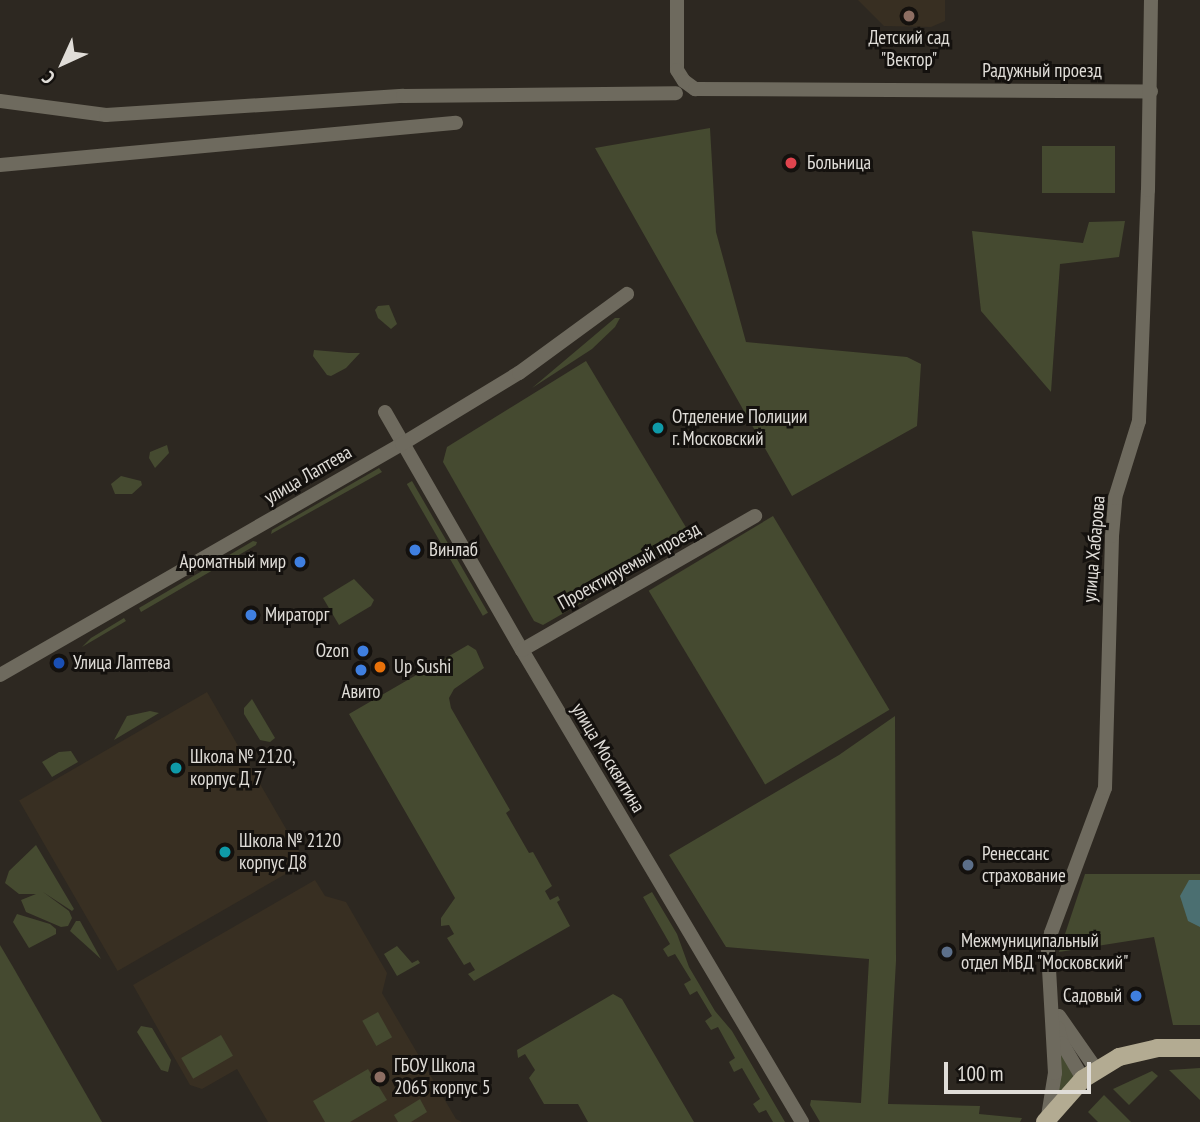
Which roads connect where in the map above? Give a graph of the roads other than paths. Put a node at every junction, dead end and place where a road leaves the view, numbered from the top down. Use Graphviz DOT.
graph roads {
  1 [pos="677,0"];
  2 [pos="1151,0"];
  3 [pos="680,87"];
  4 [pos="1151,91"];
  5 [pos="0,101"];
  6 [pos="456,123"];
  7 [pos="0,165"];
  8 [pos="627,294"];
  9 [pos="385,412"];
  10 [pos="402,444"];
  11 [pos="755,516"];
  12 [pos="522,650"];
  13 [pos="0,675"];
  14 [pos="1050,1003"];
  15 [pos="1200,1048"];
  16 [pos="1090,1074"];
  17 [pos="1046,1119"];
  18 [pos="802,1122"];
  1 -- 3 [label="street"];
  2 -- 4 [label="street, улица Хабарова"];
  3 -- 4 [label="street, Радужный проезд"];
  3 -- 5 [label="street, Радужный проезд"];
  4 -- 14 [label="street, улица Хабарова"];
  6 -- 7 [label="street"];
  8 -- 10 [label="street, улица Лаптева"];
  9 -- 10 [label="street, улица Москвитина"];
  10 -- 12 [label="street, улица Москвитина"];
  10 -- 13 [label="street, улица Лаптева"];
  11 -- 12 [label="street, Проектируемый проезд"];
  12 -- 18 [label="street, улица Москвитина"];
  14 -- 16 [label="street"];
  14 -- 17 [label="street, улица Хабарова"];
  15 -- 16 [label="main road"];
  16 -- 17 [label="main road"];
}
